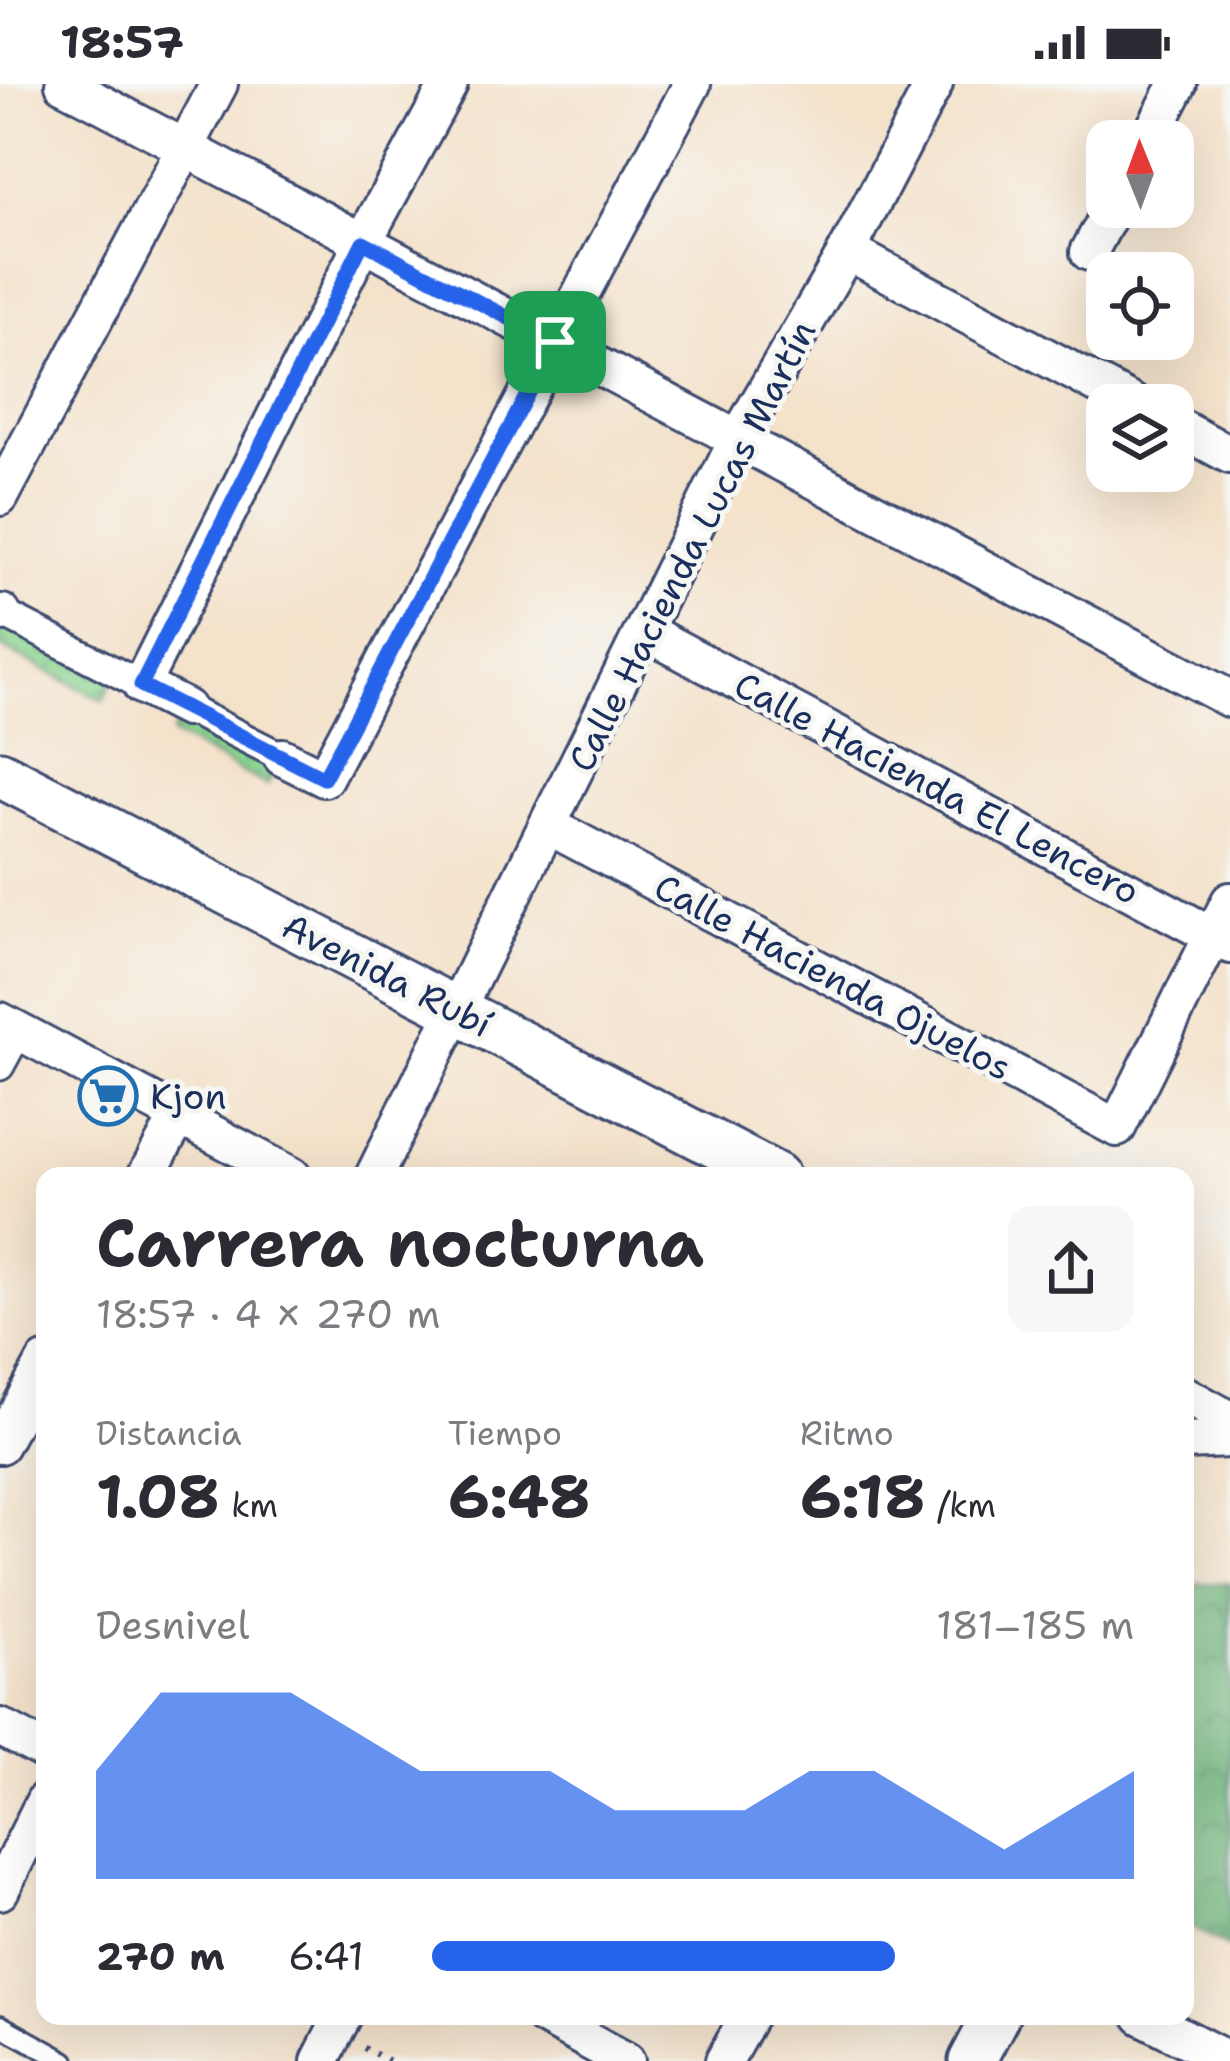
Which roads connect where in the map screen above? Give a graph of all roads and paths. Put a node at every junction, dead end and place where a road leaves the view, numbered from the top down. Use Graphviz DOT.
graph roads {
  1 [pos="64,84"];
  2 [pos="219,84"];
  3 [pos="449,84"];
  4 [pos="692,84"];
  5 [pos="934,84"];
  6 [pos="1178,84"];
  7 [pos="1159,120"];
  8 [pos="186,148"];
  9 [pos="363,242"];
  10 [pos="847,251"];
  11 [pos="555,342"];
  12 [pos="1097,384"];
  13 [pos="1194,435"];
  14 [pos="738,439"];
  15 [pos="1230,455"];
  16 [pos="0,497"];
  17 [pos="1,613"];
  18 [pos="644,631"];
  19 [pos="141,685"];
  20 [pos="1230,699"];
  21 [pos="186,708"];
  22 [pos="281,757"];
  23 [pos="0,774"];
  24 [pos="548,826"];
  25 [pos="1230,901"];
  26 [pos="1221,941"];
  27 [pos="458,1012"];
  28 [pos="10,1026"];
  29 [pos="0,1066"];
  30 [pos="178,1116"];
  31 [pos="151,1167"];
  32 [pos="275,1167"];
  33 [pos="379,1167"];
  34 [pos="759,1167"];
  35 [pos="36,1379"];
  36 [pos="1194,1400"];
  37 [pos="1230,1420"];
  38 [pos="1230,1439"];
  39 [pos="1194,1441"];
  40 [pos="0,1445"];
  41 [pos="0,1727"];
  42 [pos="36,1746"];
  43 [pos="36,1818"];
  44 [pos="0,1891"];
  45 [pos="0,2025"];
  46 [pos="338,2025"];
  47 [pos="560,2025"];
  48 [pos="743,2025"];
  49 [pos="991,2025"];
  50 [pos="1158,2025"];
  51 [pos="1218,2058"];
  52 [pos="64,2061"];
  53 [pos="320,2061"];
  54 [pos="626,2061"];
  55 [pos="724,2061"];
  56 [pos="972,2061"];
  1 -- 8 [label="street"];
  2 -- 8 [label="street"];
  3 -- 9 [label="street"];
  4 -- 11 [label="street"];
  5 -- 10 [label="street, Calle Hacienda Lucas Martín"];
  6 -- 7 [label="street"];
  8 -- 9 [label="street"];
  8 -- 16 [label="street"];
  9 -- 11 [label="street"];
  9 -- 19 [label="street"];
  10 -- 12 [label="street"];
  10 -- 14 [label="street, Calle Hacienda Lucas Martín"];
  11 -- 14 [label="street"];
  11 -- 22 [label="street"];
  13 -- 15 [label="street"];
  14 -- 18 [label="street, Calle Hacienda Lucas Martín"];
  14 -- 20 [label="street"];
  17 -- 19 [label="street"];
  18 -- 24 [label="street, Calle Hacienda Lucas Martín"];
  18 -- 26 [label="street, Calle Hacienda El Lencero"];
  19 -- 21 [label="street"];
  21 -- 22 [label="street"];
  23 -- 27 [label="street, Avenida Rubí"];
  24 -- 26 [label="street, Calle Hacienda Ojuelos"];
  24 -- 27 [label="street, Calle Hacienda Lucas Martín"];
  25 -- 26 [label="street"];
  27 -- 33 [label="street, Calle Hacienda Lucas Martín"];
  27 -- 34 [label="street, Avenida Rubí"];
  28 -- 29 [label="street"];
  28 -- 30 [label="street"];
  30 -- 31 [label="street"];
  30 -- 32 [label="street"];
  35 -- 40 [label="street"];
  36 -- 37 [label="street"];
  38 -- 39 [label="street"];
  41 -- 42 [label="street"];
  43 -- 44 [label="street"];
  45 -- 52 [label="lane"];
  46 -- 53 [label="street"];
  47 -- 54 [label="street"];
  48 -- 55 [label="street"];
  49 -- 56 [label="street"];
  50 -- 51 [label="street"];
}
